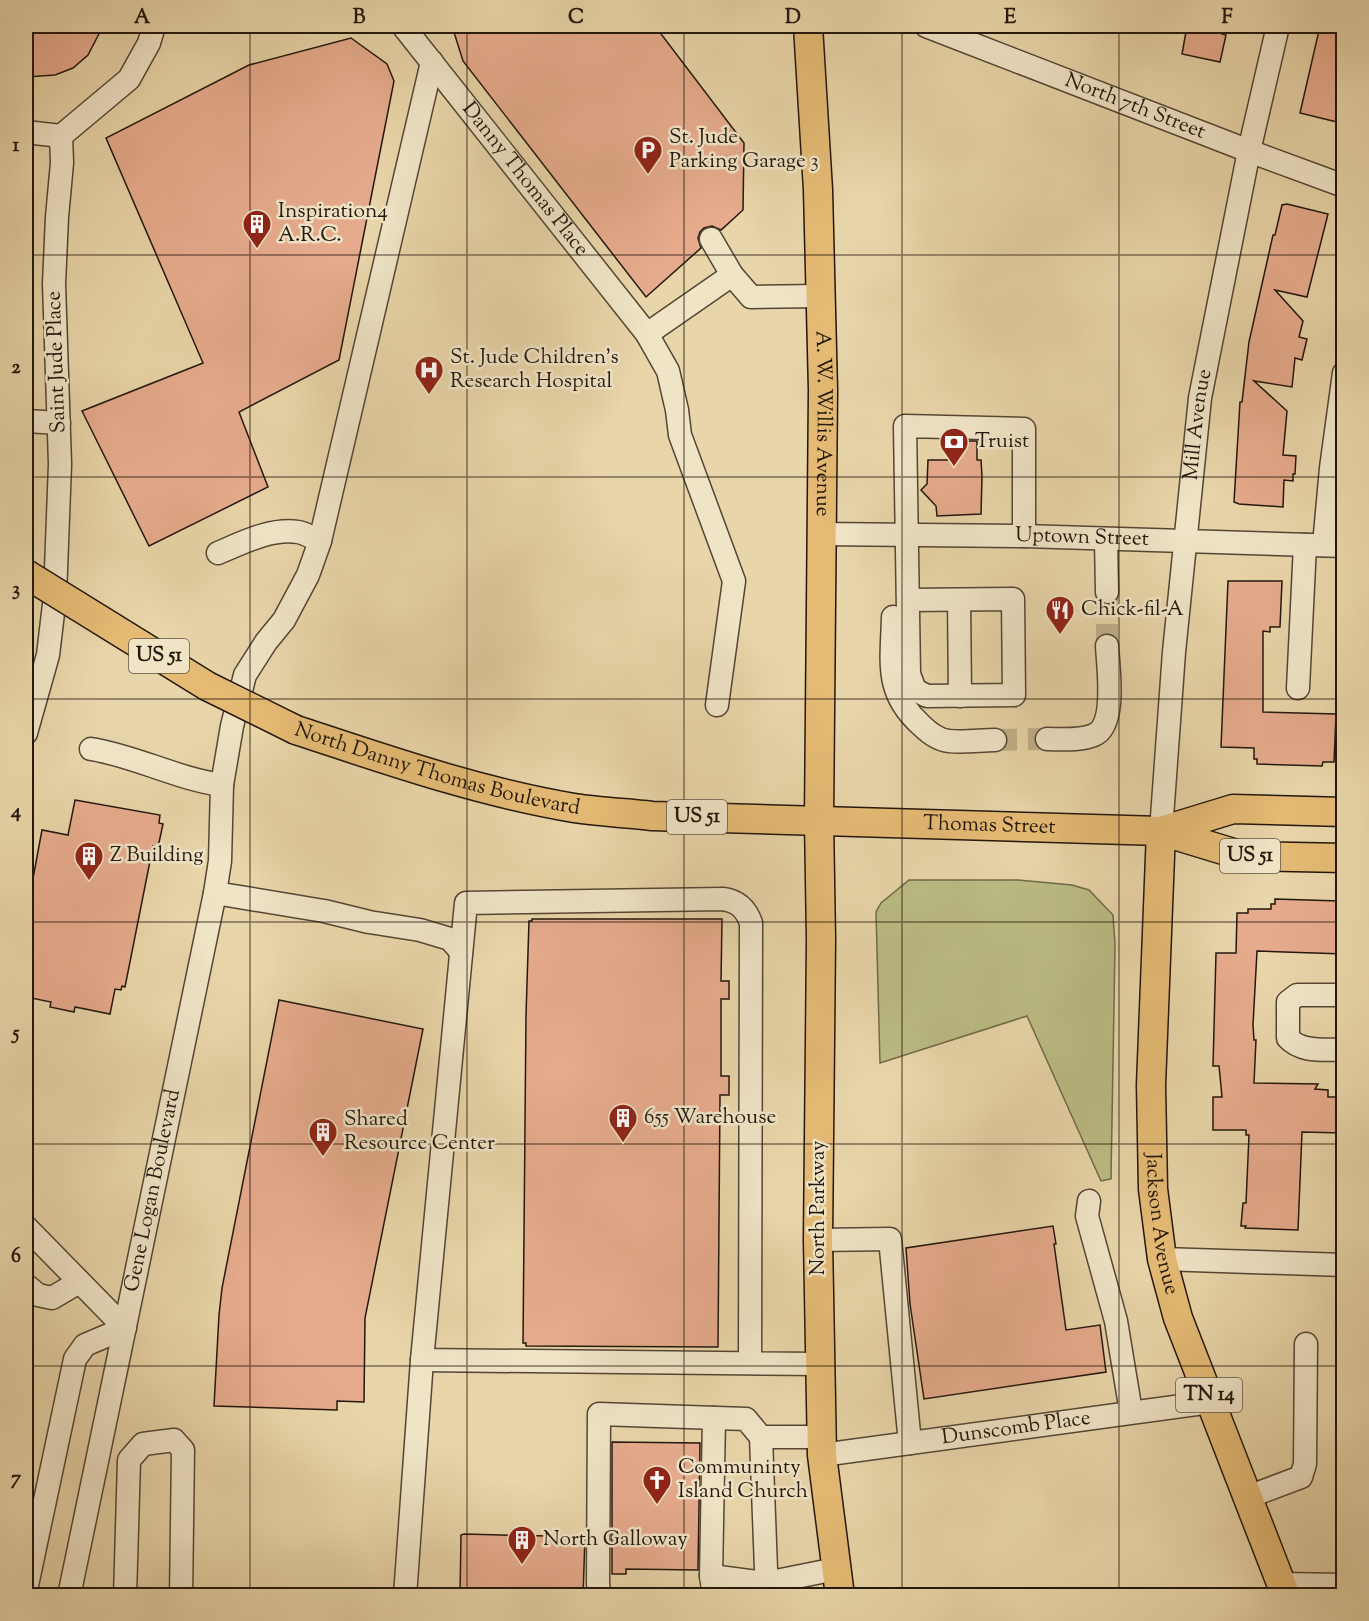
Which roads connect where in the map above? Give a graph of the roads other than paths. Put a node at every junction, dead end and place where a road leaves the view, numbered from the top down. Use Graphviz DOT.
graph roads {
  1 [pos="153,26"];
  2 [pos="403,26"];
  3 [pos="808,26"];
  4 [pos="926,26"];
  5 [pos="1278,26"];
  6 [pos="432,62"];
  7 [pos="26,132"];
  8 [pos="61,136"];
  9 [pos="1249,151"];
  10 [pos="1344,186"];
  11 [pos="711,239"];
  12 [pos="732,275"];
  13 [pos="820,296"];
  14 [pos="648,334"];
  15 [pos="1344,373"];
  16 [pos="26,421"];
  17 [pos="59,423"];
  18 [pos="821,534"];
  19 [pos="907,536"];
  20 [pos="1024,536"];
  21 [pos="1106,539"];
  22 [pos="320,541"];
  23 [pos="1186,541"];
  24 [pos="1324,545"];
  25 [pos="218,553"];
  26 [pos="908,567"];
  27 [pos="26,573"];
  28 [pos="1107,592"];
  29 [pos="908,600"];
  30 [pos="959,600"];
  31 [pos="1107,646"];
  32 [pos="1298,688"];
  33 [pos="960,696"];
  34 [pos="717,705"];
  35 [pos="26,733"];
  36 [pos="1047,739"];
  37 [pos="995,740"];
  38 [pos="91,749"];
  39 [pos="222,785"];
  40 [pos="1344,813"];
  41 [pos="819,820"];
  42 [pos="1161,831"];
  43 [pos="1344,858"];
  44 [pos="215,893"];
  45 [pos="461,952"];
  46 [pos="1344,995"];
  47 [pos="1344,1050"];
  48 [pos="1089,1201"];
  49 [pos="26,1227"];
  50 [pos="818,1240"];
  51 [pos="1162,1259"];
  52 [pos="1344,1265"];
  53 [pos="79,1282"];
  54 [pos="26,1285"];
  55 [pos="124,1328"];
  56 [pos="1306,1344"];
  57 [pos="422,1360"];
  58 [pos="750,1363"];
  59 [pos="820,1364"];
  60 [pos="1211,1402"];
  61 [pos="1131,1412"];
  62 [pos="714,1418"];
  63 [pos="761,1437"];
  64 [pos="910,1443"];
  65 [pos="822,1446"];
  66 [pos="1248,1497"];
  67 [pos="838,1582"];
  68 [pos="1344,1585"];
  69 [pos="713,1586"];
  70 [pos="766,1589"];
  71 [pos="26,1590"];
  72 [pos="599,1590"];
  73 [pos="1284,1590"];
  74 [pos="69,1596"];
  75 [pos="125,1596"];
  76 [pos="181,1596"];
  77 [pos="405,1596"];
  1 -- 8 [label="street"];
  2 -- 6 [label="street, Danny Thomas Place"];
  3 -- 13 [label="main road, A. W. Willis Avenue"];
  4 -- 9 [label="street, North 7th Street"];
  5 -- 9 [label="street, Mill Avenue"];
  6 -- 14 [label="street, Danny Thomas Place"];
  6 -- 22 [label="street, Gene Logan Boulevard"];
  7 -- 8 [label="street"];
  8 -- 17 [label="street, Saint Jude Place"];
  9 -- 10 [label="street, North 7th Street"];
  9 -- 23 [label="street, Mill Avenue"];
  11 -- 12 [label="street"];
  12 -- 13 [label="street"];
  12 -- 14 [label="street"];
  13 -- 18 [label="main road, A. W. Willis Avenue"];
  14 -- 34 [label="street, Danny Thomas Place"];
  15 -- 24 [label="street"];
  16 -- 17 [label="street"];
  17 -- 35 [label="street, Saint Jude Place"];
  18 -- 19 [label="street, Uptown Street"];
  18 -- 41 [label="main road, A. W. Willis Avenue"];
  19 -- 20 [label="street, Uptown Street"];
  19 -- 20 [label="street"];
  19 -- 26 [label="street"];
  20 -- 21 [label="street, Uptown Street"];
  21 -- 23 [label="street, Uptown Street"];
  21 -- 28 [label="street"];
  22 -- 25 [label="street"];
  22 -- 39 [label="street, Gene Logan Boulevard"];
  23 -- 24 [label="street, Uptown Street"];
  23 -- 42 [label="street, Mill Avenue"];
  24 -- 32 [label="street"];
  26 -- 29 [label="street"];
  26 -- 37 [label="street"];
  27 -- 41 [label="main road, North Danny Thomas Boulevard / US 51, bridge"];
  29 -- 30 [label="street"];
  29 -- 33 [label="street"];
  30 -- 33 [label="street"];
  30 -- 33 [label="street"];
  31 -- 36 [label="street"];
  38 -- 39 [label="street"];
  39 -- 44 [label="street, Gene Logan Boulevard"];
  40 -- 42 [label="main road, Thomas Street / US 51"];
  41 -- 42 [label="main road, Thomas Street / US 51"];
  41 -- 50 [label="main road, North Parkway"];
  42 -- 43 [label="main road, Thomas Street / US 51"];
  42 -- 51 [label="main road, Jackson Avenue / TN 14"];
  44 -- 45 [label="street"];
  44 -- 55 [label="street, Gene Logan Boulevard"];
  45 -- 57 [label="street"];
  45 -- 58 [label="street"];
  46 -- 47 [label="street"];
  48 -- 61 [label="street"];
  49 -- 53 [label="street"];
  50 -- 59 [label="main road, North Parkway"];
  50 -- 64 [label="street"];
  51 -- 52 [label="street"];
  51 -- 60 [label="main road, Jackson Avenue / TN 14"];
  53 -- 54 [label="street"];
  53 -- 55 [label="street"];
  55 -- 71 [label="street"];
  55 -- 74 [label="street, Gene Logan Boulevard"];
  56 -- 66 [label="street"];
  57 -- 58 [label="street"];
  57 -- 77 [label="street"];
  58 -- 59 [label="street"];
  59 -- 65 [label="main road, North Parkway"];
  60 -- 61 [label="street, Dunscomb Place"];
  60 -- 66 [label="main road, Jackson Avenue / TN 14"];
  61 -- 64 [label="street, Dunscomb Place"];
  62 -- 63 [label="street"];
  62 -- 69 [label="street"];
  62 -- 72 [label="street"];
  63 -- 65 [label="street, Dunscomb Place"];
  63 -- 70 [label="street"];
  64 -- 65 [label="street, Dunscomb Place"];
  65 -- 67 [label="main road, North Parkway"];
  66 -- 73 [label="main road, Jackson Avenue / TN 14"];
  67 -- 70 [label="street"];
  68 -- 73 [label="street"];
  69 -- 70 [label="street"];
  75 -- 76 [label="street"];
}
